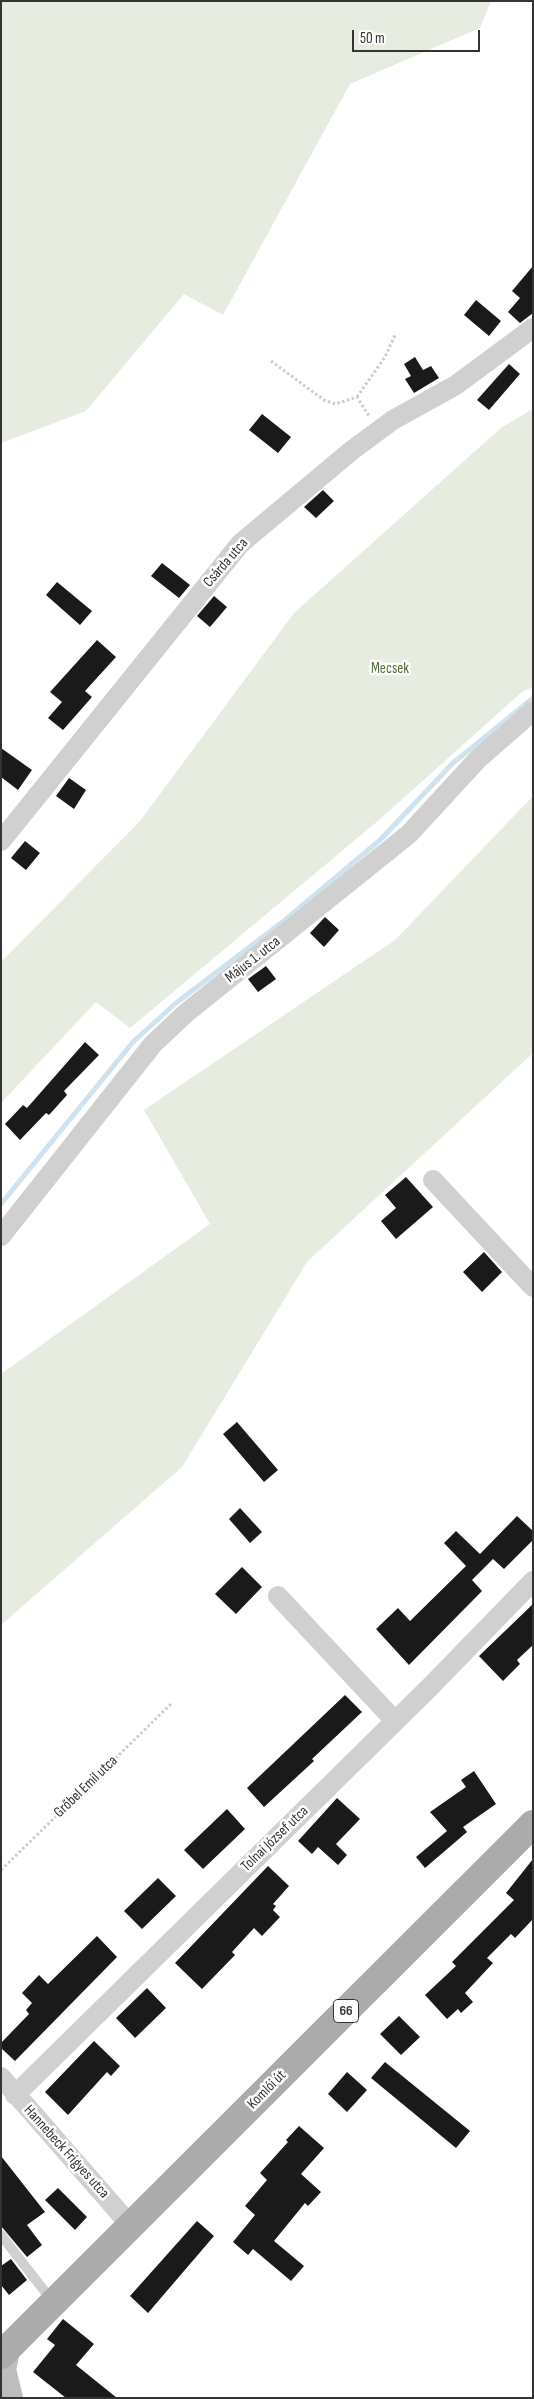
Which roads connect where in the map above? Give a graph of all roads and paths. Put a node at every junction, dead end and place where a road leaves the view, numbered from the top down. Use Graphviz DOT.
graph roads {
  1 [pos="533,328"];
  2 [pos="396,333"];
  3 [pos="270,361"];
  4 [pos="357,397"];
  5 [pos="379,431"];
  6 [pos="533,711"];
  7 [pos="1,841"];
  8 [pos="433,1180"];
  9 [pos="1,1236"];
  10 [pos="533,1287"];
  11 [pos="533,1582"];
  12 [pos="278,1596"];
  13 [pos="171,1704"];
  14 [pos="395,1721"];
  15 [pos="533,1824"];
  16 [pos="1,1870"];
  17 [pos="1,2077"];
  18 [pos="15,2094"];
  19 [pos="131,2226"];
  20 [pos="1,2235"];
  21 [pos="54,2303"];
  22 [pos="4,2352"];
  23 [pos="9,2398"];
  1 -- 5 [label="street, Csárda utca"];
  2 -- 4 [label="path"];
  3 -- 4 [label="path"];
  4 -- 5 [label="path"];
  5 -- 7 [label="street, Csárda utca"];
  6 -- 9 [label="street, Május 1. utca"];
  8 -- 10 [label="street"];
  11 -- 14 [label="street, Tolnai József utca"];
  12 -- 14 [label="street"];
  13 -- 16 [label="path, Grőbel Emil utca"];
  14 -- 18 [label="street, Tolnai József utca"];
  15 -- 19 [label="main road, Komlói út / 66"];
  17 -- 18 [label="street, Hannebeck Frigyes utca"];
  18 -- 19 [label="street, Hannebeck Frigyes utca"];
  19 -- 21 [label="main road, Komlói út / 66"];
  20 -- 21 [label="lane"];
  21 -- 22 [label="main road, Komlói út / 66"];
  22 -- 23 [label="street"];
}
